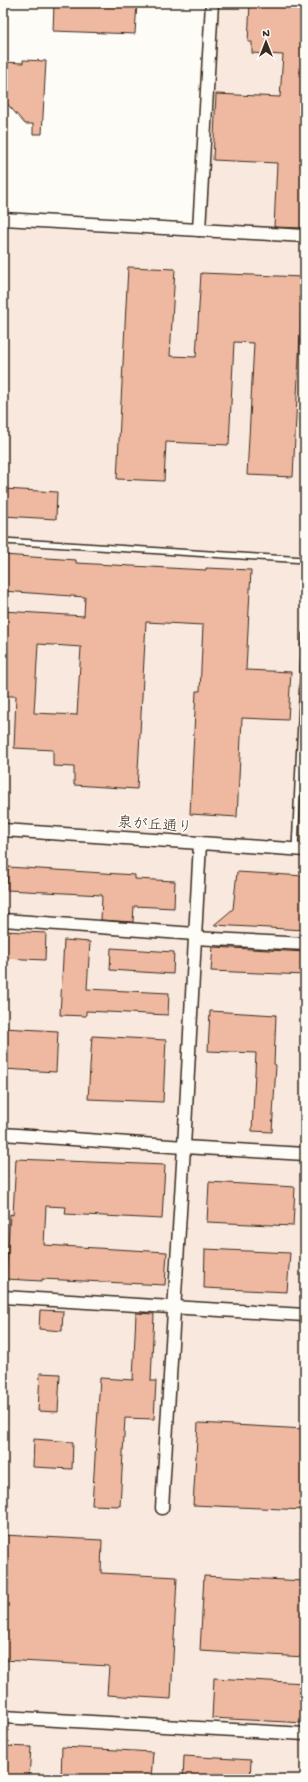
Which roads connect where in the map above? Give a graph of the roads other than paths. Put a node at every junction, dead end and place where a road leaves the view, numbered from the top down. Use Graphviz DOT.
graph roads {
  1 [pos="212,3"];
  2 [pos="3,219"];
  3 [pos="199,230"];
  4 [pos="305,236"];
  5 [pos="3,541"];
  6 [pos="305,560"];
  7 [pos="305,635"];
  8 [pos="304,657"];
  9 [pos="3,830"];
  10 [pos="200,843"];
  11 [pos="300,849"];
  12 [pos="3,920"];
  13 [pos="195,936"];
  14 [pos="305,944"];
  15 [pos="3,1134"];
  16 [pos="184,1148"];
  17 [pos="305,1154"];
  18 [pos="3,1297"];
  19 [pos="174,1308"];
  20 [pos="305,1315"];
  21 [pos="162,1508"];
  22 [pos="3,1717"];
  23 [pos="305,1734"];
  1 -- 3 [label="street"];
  2 -- 3 [label="street"];
  3 -- 4 [label="street"];
  5 -- 6 [label="lane"];
  7 -- 8 [label="lane"];
  8 -- 11 [label="lane"];
  9 -- 10 [label="street, 泉が丘通り"];
  10 -- 11 [label="street, 泉が丘通り"];
  10 -- 13 [label="street"];
  12 -- 13 [label="street"];
  13 -- 14 [label="street"];
  13 -- 16 [label="street"];
  15 -- 16 [label="street"];
  16 -- 17 [label="street"];
  16 -- 19 [label="street"];
  18 -- 19 [label="street"];
  19 -- 20 [label="street"];
  19 -- 21 [label="street"];
  22 -- 23 [label="street"];
}
